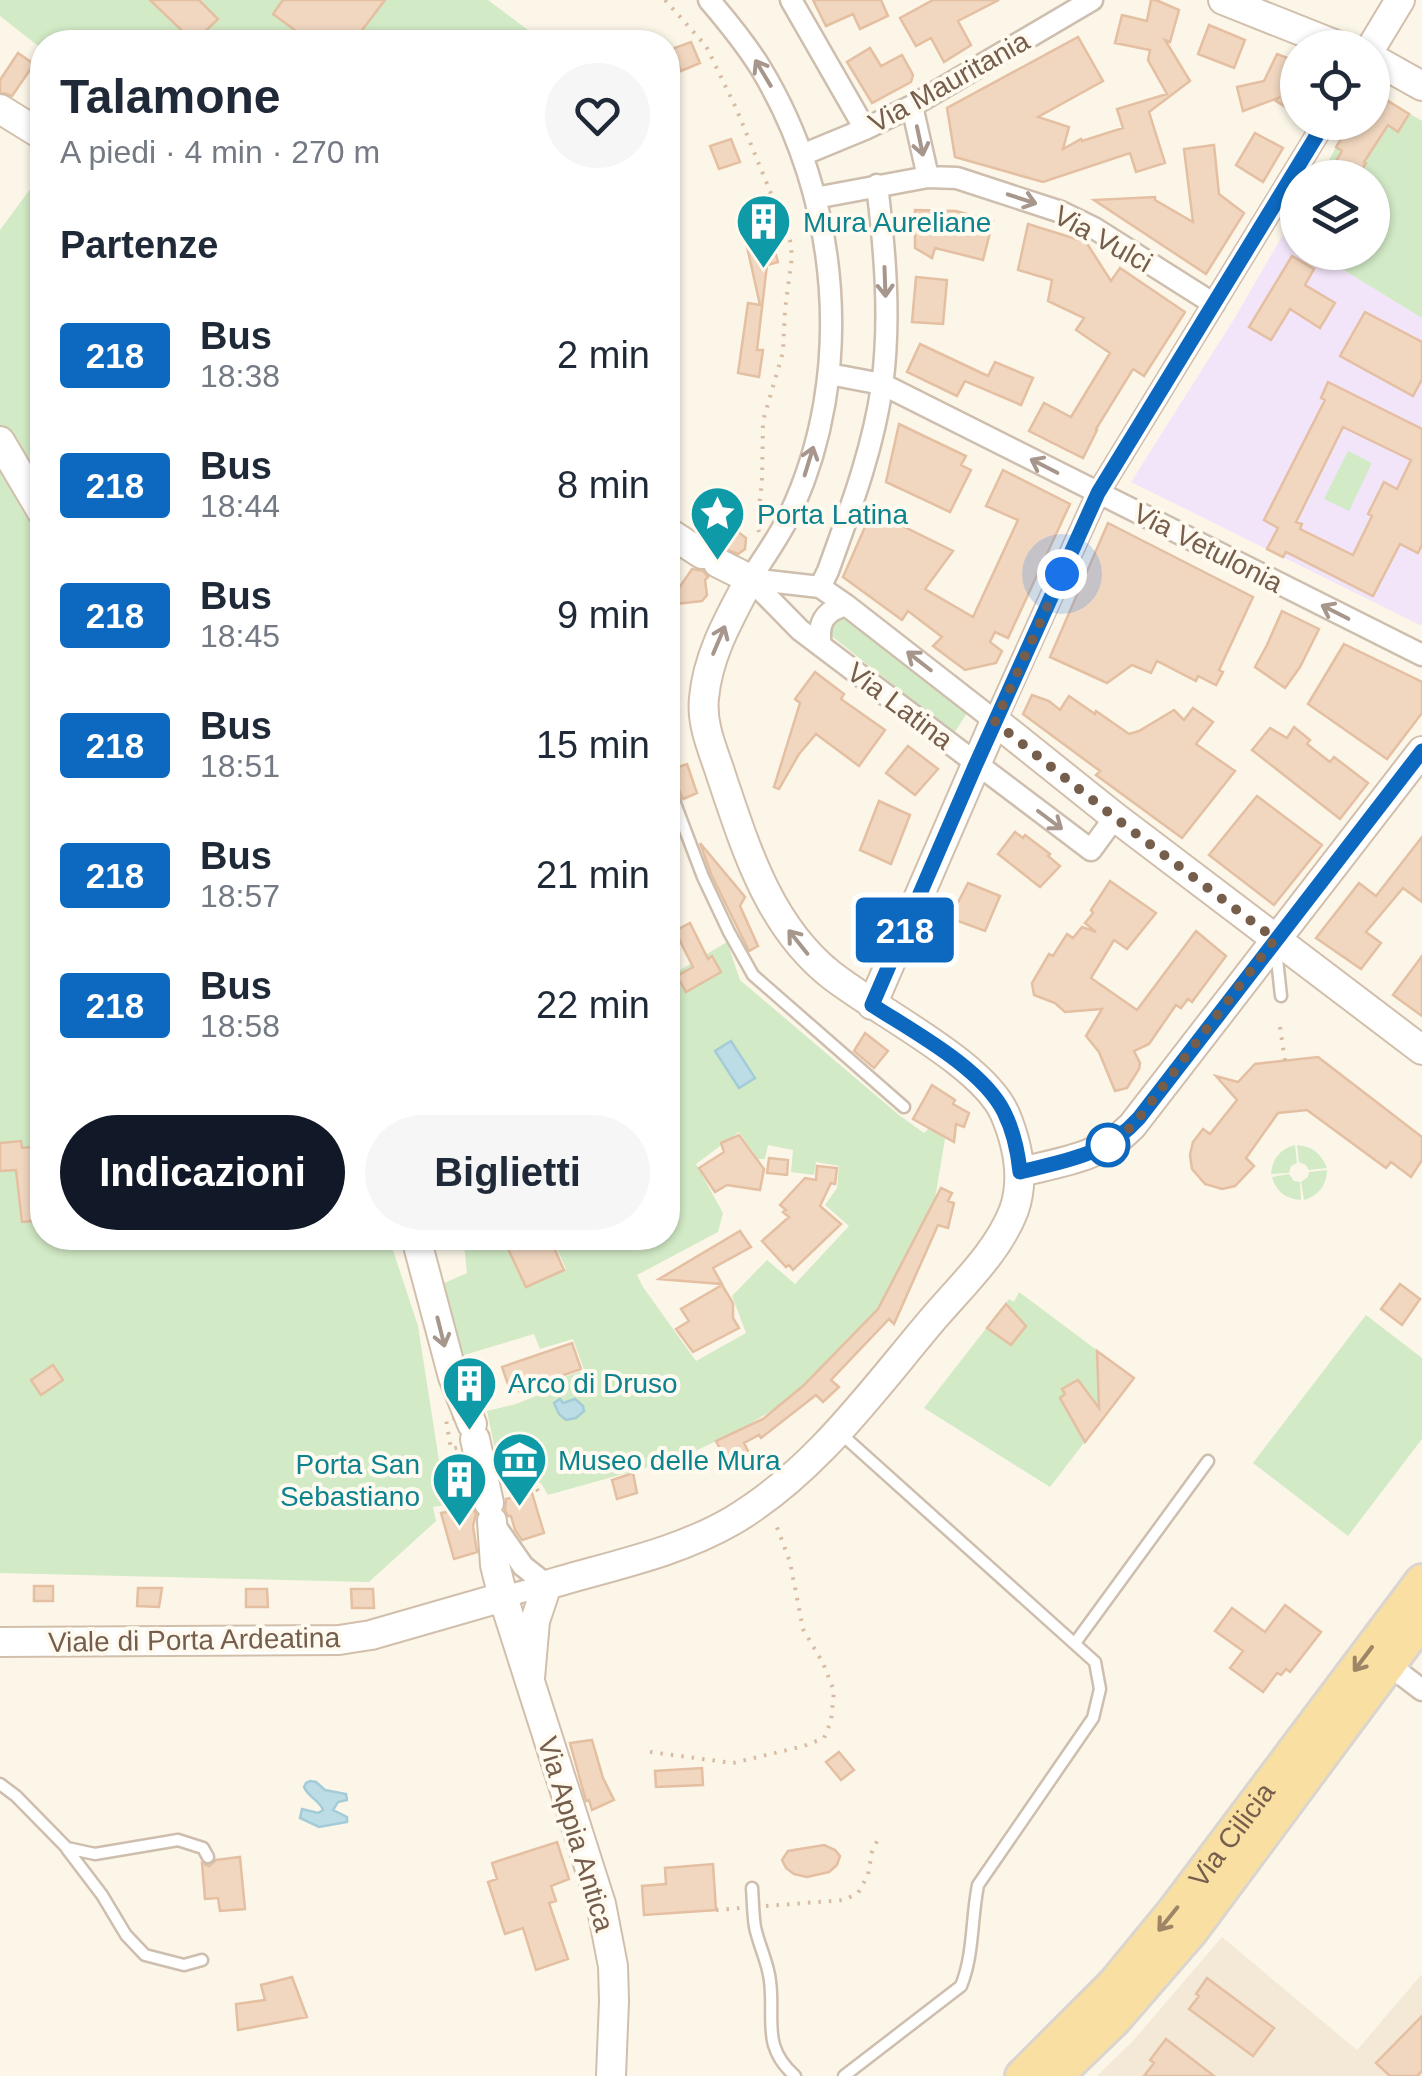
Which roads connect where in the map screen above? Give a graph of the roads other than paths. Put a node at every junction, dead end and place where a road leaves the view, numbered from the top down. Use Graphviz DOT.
graph roads {
  1 [pos="709,0"];
  2 [pos="791,0"];
  3 [pos="1092,0"];
  4 [pos="1223,0"];
  5 [pos="1400,0"];
  6 [pos="1299,30"];
  7 [pos="1382,30"];
  8 [pos="1390,68"];
  9 [pos="1422,86"];
  10 [pos="912,106"];
  11 [pos="0,108"];
  12 [pos="30,128"];
  13 [pos="865,129"];
  14 [pos="1313,140"];
  15 [pos="802,155"];
  16 [pos="928,176"];
  17 [pos="877,185"];
  18 [pos="815,198"];
  19 [pos="1214,304"];
  20 [pos="828,374"];
  21 [pos="882,384"];
  22 [pos="0,441"];
  23 [pos="30,492"];
  24 [pos="1098,493"];
  25 [pos="680,540"];
  26 [pos="750,579"];
  27 [pos="820,588"];
  28 [pos="846,604"];
  29 [pos="821,646"];
  30 [pos="1422,655"];
  31 [pos="995,722"];
  32 [pos="1422,751"];
  33 [pos="976,764"];
  34 [pos="680,816"];
  35 [pos="1114,817"];
  36 [pos="1275,939"];
  37 [pos="1281,996"];
  38 [pos="872,1005"];
  39 [pos="1422,1050"];
  40 [pos="904,1107"];
  41 [pos="1020,1172"];
  42 [pos="419,1250"];
  43 [pos="838,1431"];
  44 [pos="1208,1461"];
  45 [pos="489,1504"];
  46 [pos="1422,1581"];
  47 [pos="547,1585"];
  48 [pos="503,1598"];
  49 [pos="1422,1620"];
  50 [pos="0,1642"];
  51 [pos="1075,1643"];
  52 [pos="1389,1664"];
  53 [pos="530,1678"];
  54 [pos="1422,1690"];
  55 [pos="0,1784"];
  56 [pos="67,1848"];
  57 [pos="208,1857"];
  58 [pos="752,1888"];
  59 [pos="202,1960"];
  60 [pos="611,2076"];
  61 [pos="795,2076"];
  62 [pos="844,2076"];
  63 [pos="1022,2076"];
  64 [pos="1056,2076"];
  15 -- 1 [label="street, one-way"];
  2 -- 13 [label="street"];
  3 -- 10 [label="street, Via Mauritania"];
  4 -- 6 [label="street"];
  5 -- 7 [label="street"];
  8 -- 9 [label="street"];
  10 -- 13 [label="street, Via Mauritania"];
  10 -- 16 [label="street, one-way"];
  11 -- 12 [label="street"];
  13 -- 15 [label="street, Via Mauritania"];
  14 -- 19 [label="street"];
  15 -- 18 [label="street"];
  16 -- 17 [label="street, Via Vulci"];
  16 -- 19 [label="street, Via Vulci, one-way"];
  17 -- 18 [label="street, Via Vulci"];
  17 -- 21 [label="street, one-way"];
  18 -- 20 [label="street"];
  19 -- 24 [label="street"];
  20 -- 21 [label="street, Via Vetulonia"];
  26 -- 20 [label="street, one-way"];
  24 -- 21 [label="street, Via Vetulonia, one-way"];
  21 -- 27 [label="street"];
  22 -- 23 [label="street"];
  30 -- 24 [label="street, Via Vetulonia, one-way"];
  24 -- 31 [label="street"];
  25 -- 26 [label="street"];
  26 -- 27 [label="street, Via Latina"];
  26 -- 29 [label="street, Via Latina"];
  38 -- 26 [label="street, one-way"];
  27 -- 28 [label="street, Via Latina"];
  28 -- 29 [label="street, Via Latina"];
  31 -- 28 [label="street, Via Latina, one-way"];
  29 -- 33 [label="street, Via Latina"];
  31 -- 33 [label="street"];
  31 -- 35 [label="street, Via Latina"];
  32 -- 36 [label="street"];
  33 -- 35 [label="street, Via Latina, one-way"];
  33 -- 38 [label="street"];
  34 -- 40 [label="lane"];
  35 -- 36 [label="street, Via Latina"];
  36 -- 37 [label="lane"];
  36 -- 39 [label="street, Via Latina"];
  36 -- 41 [label="street"];
  38 -- 41 [label="street"];
  41 -- 43 [label="street"];
  42 -- 45 [label="street, Via Appia Antica, one-way"];
  43 -- 47 [label="street"];
  43 -- 51 [label="lane"];
  44 -- 51 [label="lane"];
  45 -- 47 [label="street"];
  45 -- 48 [label="street, Via Appia Antica"];
  46 -- 63 [label="main road, Via Cilicia, one-way"];
  47 -- 48 [label="street"];
  47 -- 53 [label="street"];
  48 -- 50 [label="street, Viale di Porta Ardeatina"];
  48 -- 53 [label="street, Via Appia Antica"];
  49 -- 52 [label="main road, Via Cilicia"];
  51 -- 62 [label="lane"];
  52 -- 54 [label="street"];
  52 -- 64 [label="main road, Via Cilicia"];
  53 -- 60 [label="street, Via Appia Antica"];
  55 -- 56 [label="lane"];
  56 -- 57 [label="lane"];
  56 -- 59 [label="lane"];
  58 -- 61 [label="lane"];
}
